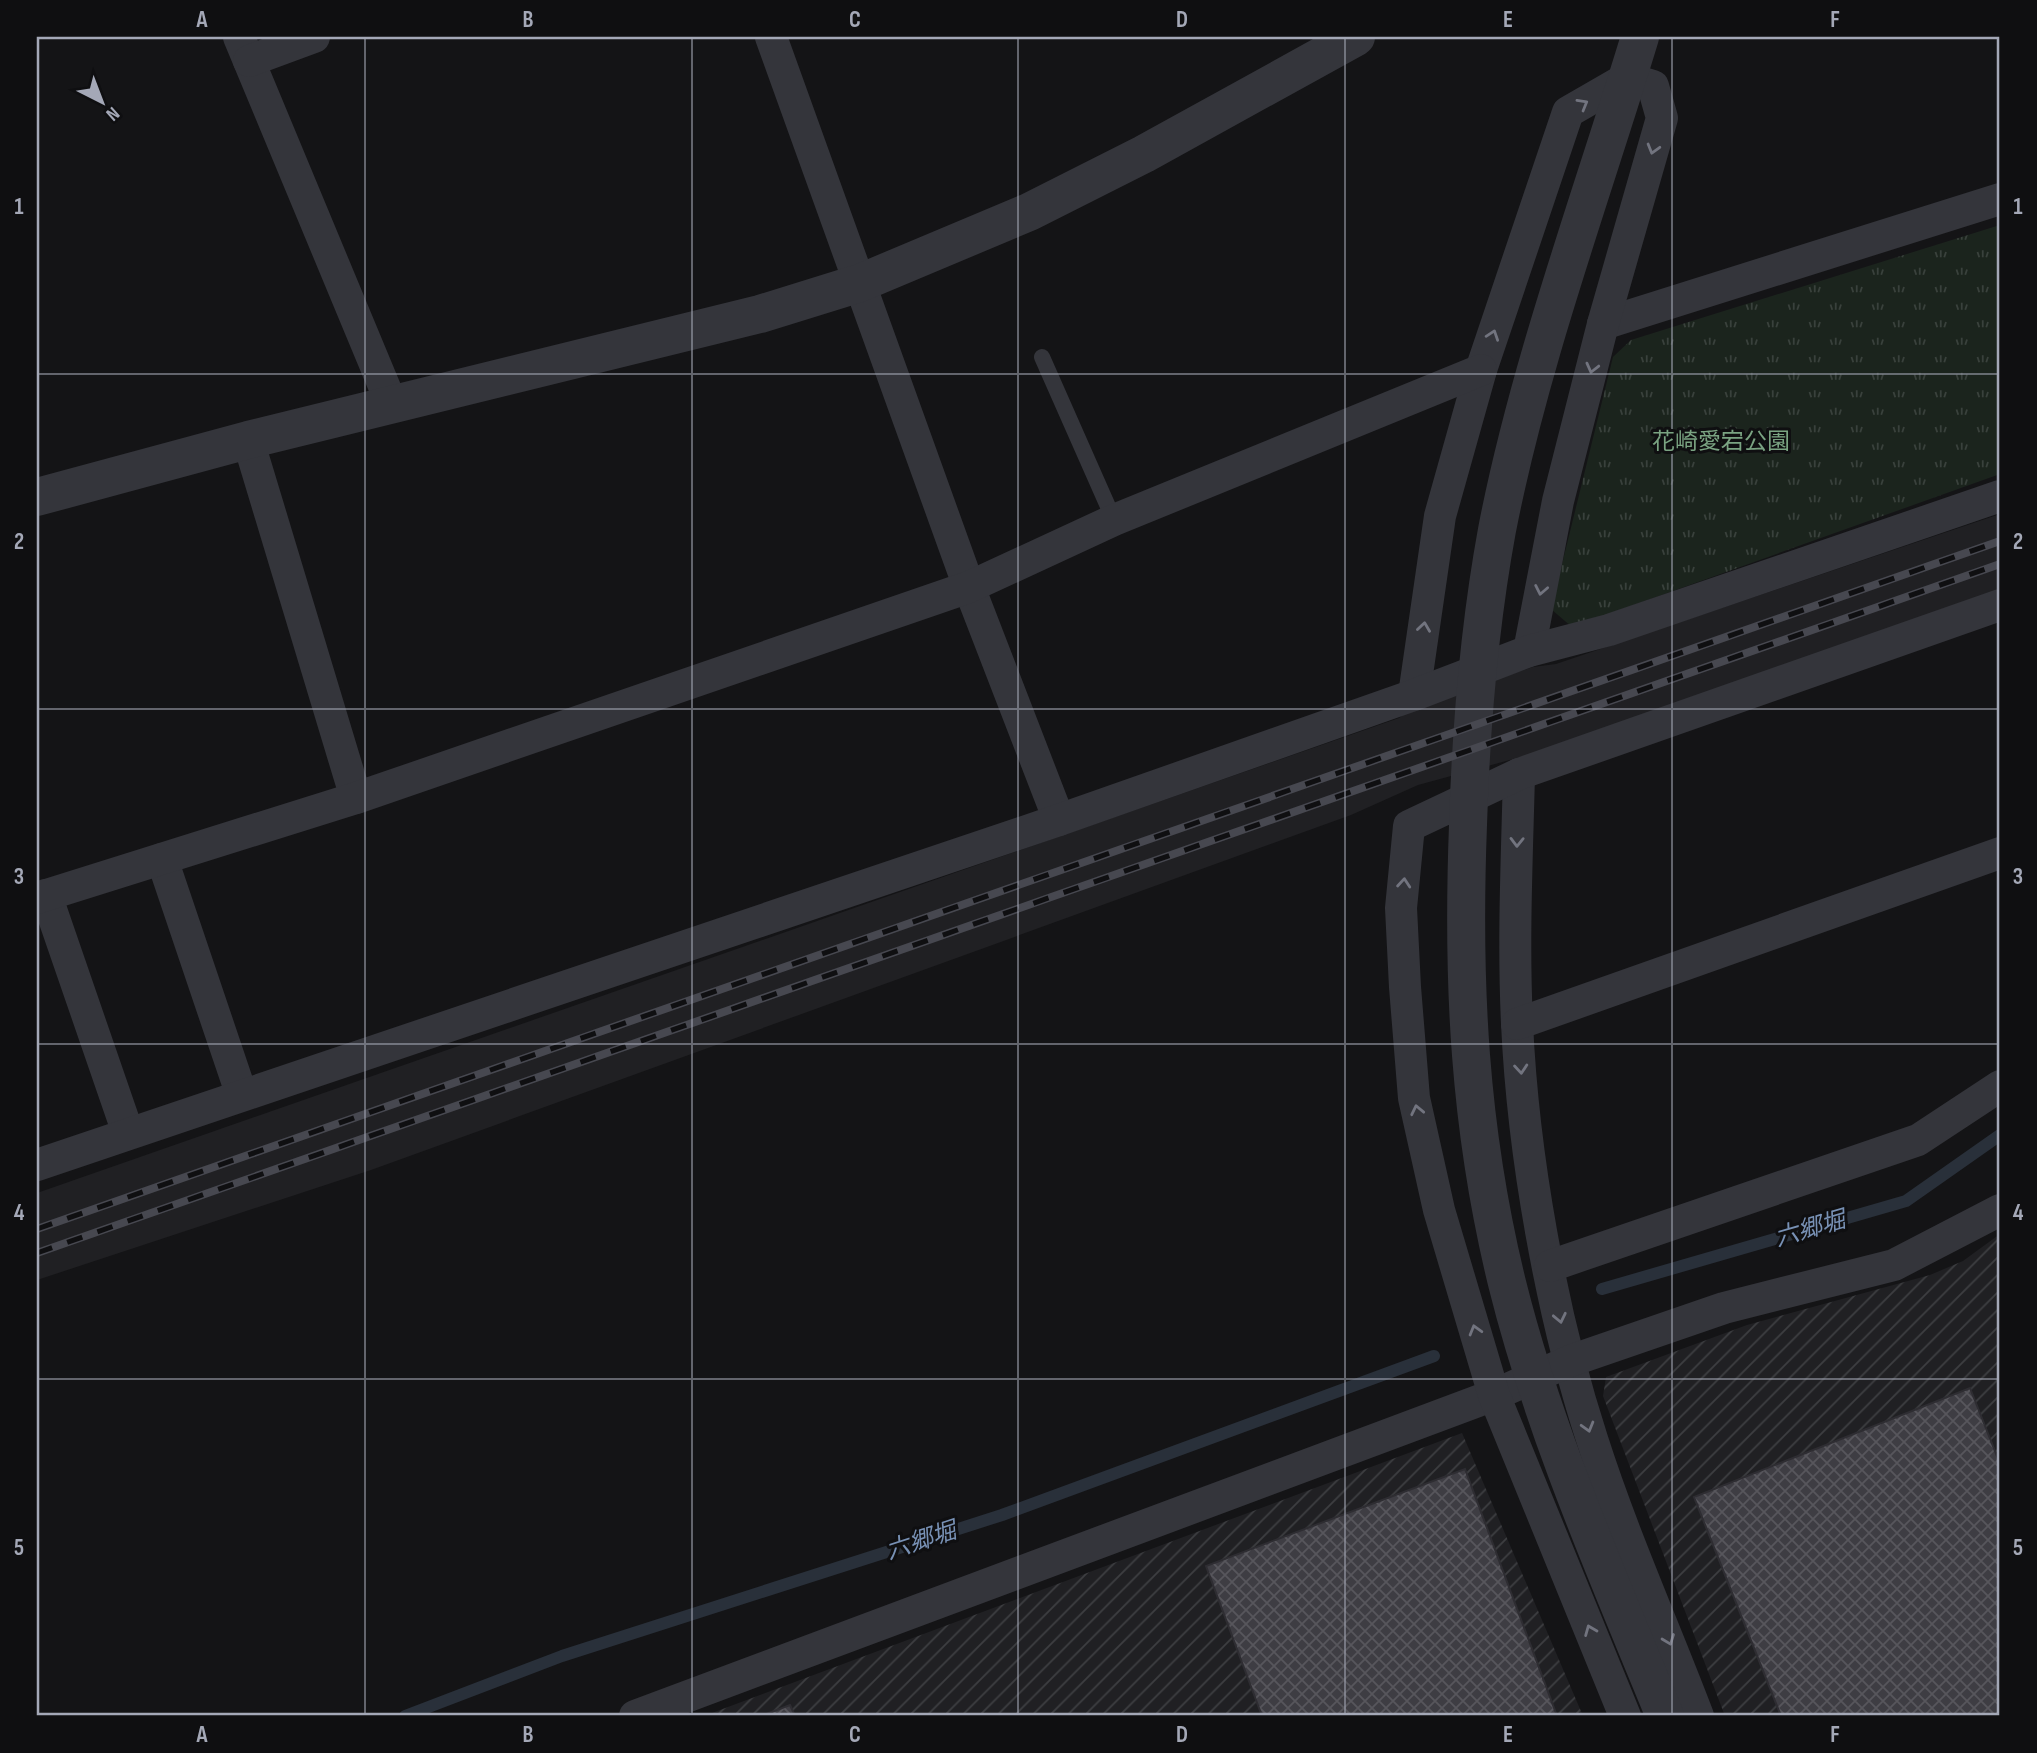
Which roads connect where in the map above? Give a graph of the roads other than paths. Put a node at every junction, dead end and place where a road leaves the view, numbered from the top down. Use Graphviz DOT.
graph roads {
  1 [pos="314,37"];
  2 [pos="771,37"];
  3 [pos="1354,37"];
  4 [pos="1640,37"];
  5 [pos="244,49"];
  6 [pos="1627,78"];
  7 [pos="2000,199"];
  8 [pos="860,283"];
  9 [pos="1603,324"];
  10 [pos="1042,357"];
  11 [pos="1481,370"];
  12 [pos="392,405"];
  13 [pos="248,440"];
  14 [pos="2000,496"];
  15 [pos="37,497"];
  16 [pos="1114,520"];
  17 [pos="970,587"];
  18 [pos="2000,605"];
  19 [pos="1529,651"];
  20 [pos="1414,695"];
  21 [pos="1519,774"];
  22 [pos="356,798"];
  23 [pos="1059,820"];
  24 [pos="2000,853"];
  25 [pos="162,859"];
  26 [pos="41,896"];
  27 [pos="1517,1024"];
  28 [pos="2000,1086"];
  29 [pos="242,1093"];
  30 [pos="128,1133"];
  31 [pos="37,1165"];
  32 [pos="2000,1210"];
  33 [pos="1550,1266"];
  34 [pos="1570,1362"];
  35 [pos="1494,1395"];
  36 [pos="635,1716"];
  37 [pos="1625,1716"];
  38 [pos="1665,1716"];
  39 [pos="1698,1716"];
  1 -- 5 [label="street"];
  2 -- 8 [label="street"];
  3 -- 8 [label="street"];
  4 -- 6 [label="street"];
  5 -- 12 [label="street"];
  6 -- 9 [label="street, one-way"];
  11 -- 6 [label="street, one-way"];
  6 -- 38 [label="street"];
  7 -- 9 [label="street"];
  8 -- 12 [label="street"];
  8 -- 17 [label="street"];
  9 -- 19 [label="street, one-way"];
  10 -- 16 [label="lane"];
  11 -- 16 [label="street"];
  20 -- 11 [label="street, one-way"];
  12 -- 13 [label="street"];
  13 -- 15 [label="street"];
  13 -- 22 [label="street"];
  14 -- 19 [label="street"];
  16 -- 17 [label="street"];
  17 -- 22 [label="street"];
  17 -- 23 [label="street"];
  18 -- 21 [label="street"];
  19 -- 20 [label="street"];
  20 -- 23 [label="street"];
  21 -- 27 [label="street, one-way"];
  35 -- 21 [label="street, one-way"];
  22 -- 25 [label="street"];
  23 -- 29 [label="street"];
  24 -- 27 [label="street"];
  25 -- 26 [label="street"];
  25 -- 29 [label="street"];
  26 -- 30 [label="street"];
  27 -- 33 [label="street, one-way"];
  28 -- 33 [label="street"];
  29 -- 30 [label="street"];
  30 -- 31 [label="street"];
  32 -- 34 [label="street"];
  33 -- 34 [label="street, one-way"];
  34 -- 35 [label="street"];
  34 -- 39 [label="street, one-way"];
  35 -- 36 [label="street"];
  37 -- 35 [label="street, one-way"];
}
